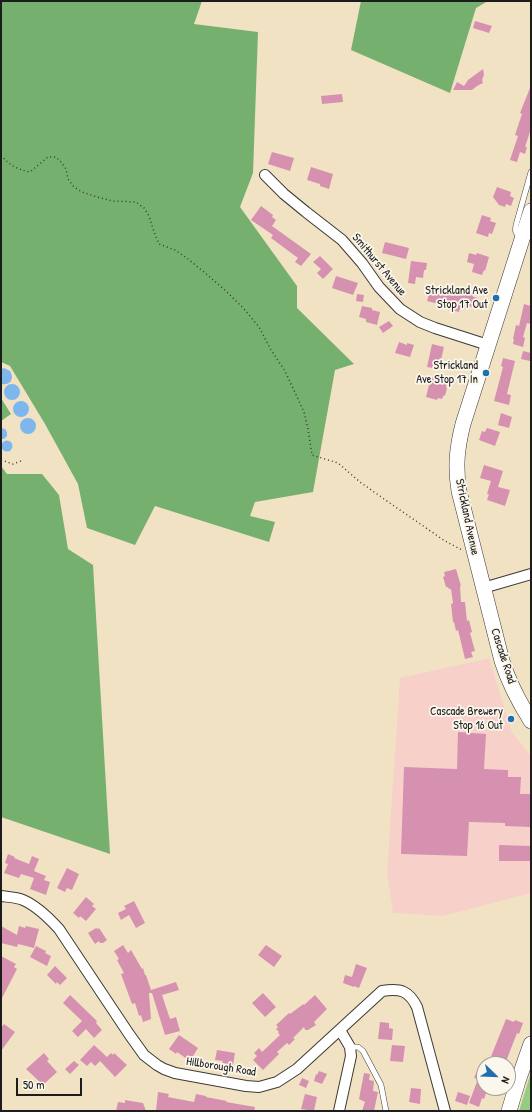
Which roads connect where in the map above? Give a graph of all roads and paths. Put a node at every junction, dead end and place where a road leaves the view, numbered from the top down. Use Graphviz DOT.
graph roads {
  1 [pos="1,155"];
  2 [pos="531,172"];
  3 [pos="265,175"];
  4 [pos="531,211"];
  5 [pos="522,238"];
  6 [pos="488,345"];
  7 [pos="1,460"];
  8 [pos="21,461"];
  9 [pos="462,550"];
  10 [pos="531,574"];
  11 [pos="483,588"];
  12 [pos="531,721"];
  13 [pos="1,896"];
  14 [pos="340,1030"];
  15 [pos="531,1044"];
  16 [pos="350,1047"];
  17 [pos="339,1111"];
  18 [pos="386,1111"];
  19 [pos="445,1111"];
  20 [pos="510,1111"];
  1 -- 9 [label="path"];
  2 -- 5 [label="lane"];
  3 -- 6 [label="street, Smithurst Avenue"];
  4 -- 5 [label="street, Strickland Avenue"];
  5 -- 6 [label="street, Strickland Avenue"];
  6 -- 11 [label="street, Strickland Avenue"];
  7 -- 8 [label="path"];
  10 -- 11 [label="street"];
  11 -- 12 [label="street, Cascade Road"];
  13 -- 14 [label="street, Hillborough Road"];
  14 -- 16 [label="street"];
  14 -- 19 [label="street, Hillborough Road"];
  15 -- 20 [label="street"];
  16 -- 17 [label="street"];
  16 -- 18 [label="lane"];
}
